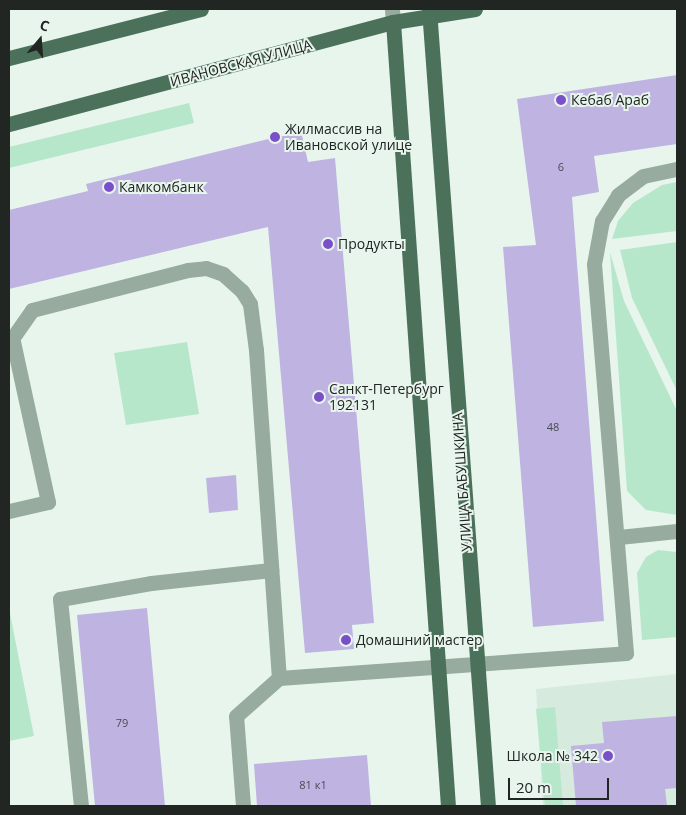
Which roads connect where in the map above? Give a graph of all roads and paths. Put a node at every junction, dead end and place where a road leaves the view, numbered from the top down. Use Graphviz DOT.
graph roads {
  1 [pos="201,9"];
  2 [pos="475,9"];
  3 [pos="429,12"];
  4 [pos="392,15"];
  5 [pos="9,58"];
  6 [pos="9,124"];
  7 [pos="677,169"];
  8 [pos="11,343"];
  9 [pos="9,512"];
  10 [pos="677,531"];
  11 [pos="619,537"];
  12 [pos="271,570"];
  13 [pos="476,666"];
  14 [pos="436,669"];
  15 [pos="279,678"];
  16 [pos="81,806"];
  17 [pos="243,806"];
  18 [pos="448,806"];
  19 [pos="488,806"];
  1 -- 5 [label="main road"];
  2 -- 3 [label="main road, ИВАНОВСКАЯ УЛИЦА"];
  3 -- 4 [label="main road, ИВАНОВСКАЯ УЛИЦА"];
  3 -- 13 [label="main road, УЛИЦА БАБУШКИНА"];
  4 -- 6 [label="main road, ИВАНОВСКАЯ УЛИЦА"];
  4 -- 14 [label="main road"];
  7 -- 11 [label="lane"];
  8 -- 9 [label="lane"];
  8 -- 12 [label="lane"];
  10 -- 11 [label="lane"];
  11 -- 13 [label="lane"];
  12 -- 15 [label="lane"];
  12 -- 16 [label="lane"];
  13 -- 14 [label="lane"];
  13 -- 19 [label="main road, УЛИЦА БАБУШКИНА"];
  14 -- 15 [label="lane"];
  14 -- 18 [label="main road"];
  15 -- 17 [label="lane"];
}
